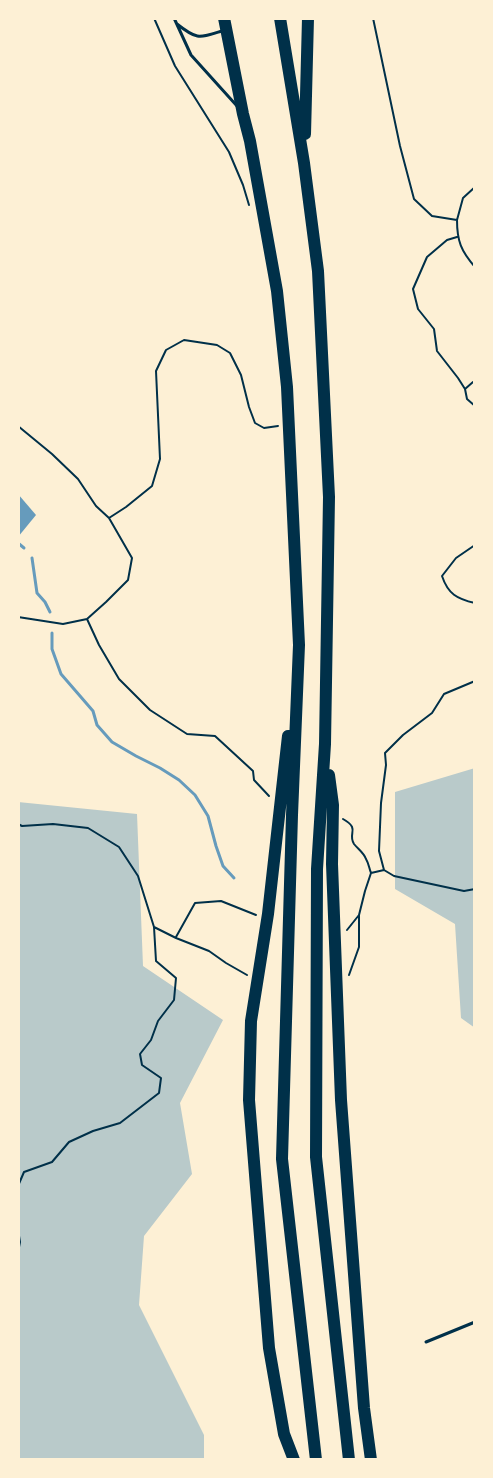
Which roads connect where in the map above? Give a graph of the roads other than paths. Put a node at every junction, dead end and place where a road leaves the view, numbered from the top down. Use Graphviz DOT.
graph roads {
  1 [pos="174,18"];
  2 [pos="280,18"];
  3 [pos="308,18"];
  4 [pos="176,23"];
  5 [pos="225,24"];
  6 [pos="243,114"];
  7 [pos="304,163"];
  8 [pos="299,645"];
  9 [pos="326,744"];
  10 [pos="475,1322"];
  11 [pos="426,1342"];
  12 [pos="294,1460"];
  13 [pos="316,1460"];
  14 [pos="349,1460"];
  15 [pos="371,1460"];
  1 -- 4 [label="lane"];
  2 -- 7 [label="highway"];
  3 -- 7 [label="highway"];
  4 -- 5 [label="lane"];
  4 -- 6 [label="lane"];
  5 -- 6 [label="highway"];
  6 -- 8 [label="highway"];
  7 -- 9 [label="highway"];
  8 -- 12 [label="highway"];
  8 -- 13 [label="highway"];
  9 -- 14 [label="highway"];
  9 -- 15 [label="highway"];
  10 -- 11 [label="lane"];
}
